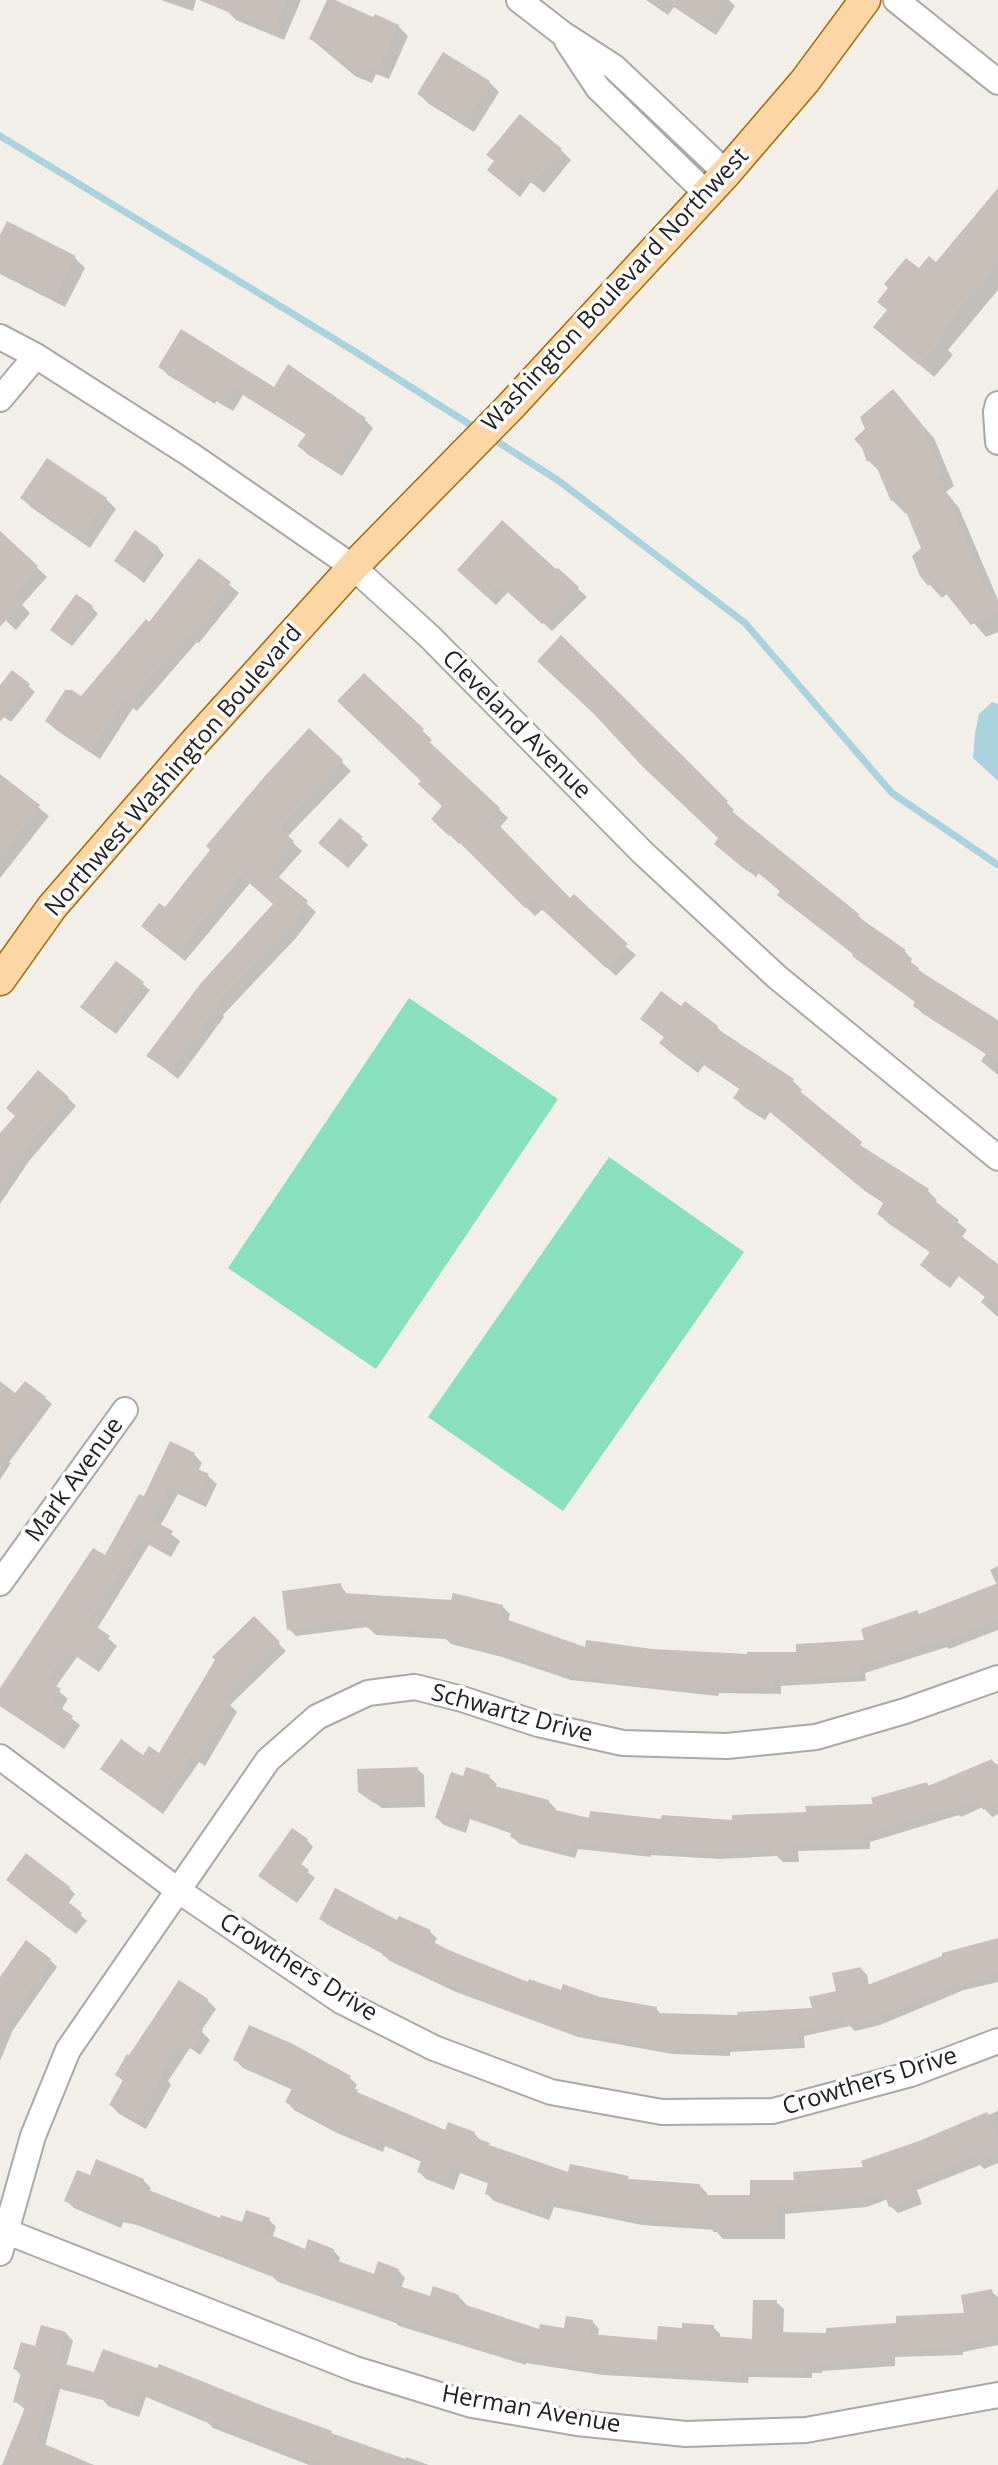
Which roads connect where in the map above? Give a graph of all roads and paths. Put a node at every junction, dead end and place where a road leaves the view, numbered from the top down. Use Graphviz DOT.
graph roads {
  1 [pos="519,0"];
  2 [pos="865,0"];
  3 [pos="896,0"];
  4 [pos="998,82"];
  5 [pos="716,183"];
  6 [pos="0,337"];
  7 [pos="36,356"];
  8 [pos="0,398"];
  9 [pos="998,404"];
  10 [pos="998,442"];
  11 [pos="353,567"];
  12 [pos="0,980"];
  13 [pos="998,1158"];
  14 [pos="125,1410"];
  15 [pos="0,1583"];
  16 [pos="998,1678"];
  17 [pos="0,1757"];
  18 [pos="179,1891"];
  19 [pos="998,2041"];
  20 [pos="3,2242"];
  21 [pos="998,2395"];
  1 -- 5 [label="street"];
  2 -- 5 [label="main road, Washington Boulevard Northwest"];
  3 -- 4 [label="street"];
  5 -- 11 [label="main road, Washington Boulevard Northwest"];
  6 -- 7 [label="street, Cleveland Avenue"];
  7 -- 8 [label="street"];
  7 -- 11 [label="street, Cleveland Avenue"];
  9 -- 10 [label="street"];
  11 -- 12 [label="main road, Northwest Washington Boulevard"];
  11 -- 13 [label="street, Cleveland Avenue"];
  14 -- 15 [label="street, Mark Avenue"];
  16 -- 18 [label="street, Schwartz Drive"];
  17 -- 18 [label="street, Crowthers Drive"];
  18 -- 19 [label="street, Crowthers Drive"];
  18 -- 20 [label="street, Schwartz Drive"];
  20 -- 21 [label="street, Herman Avenue"];
}
